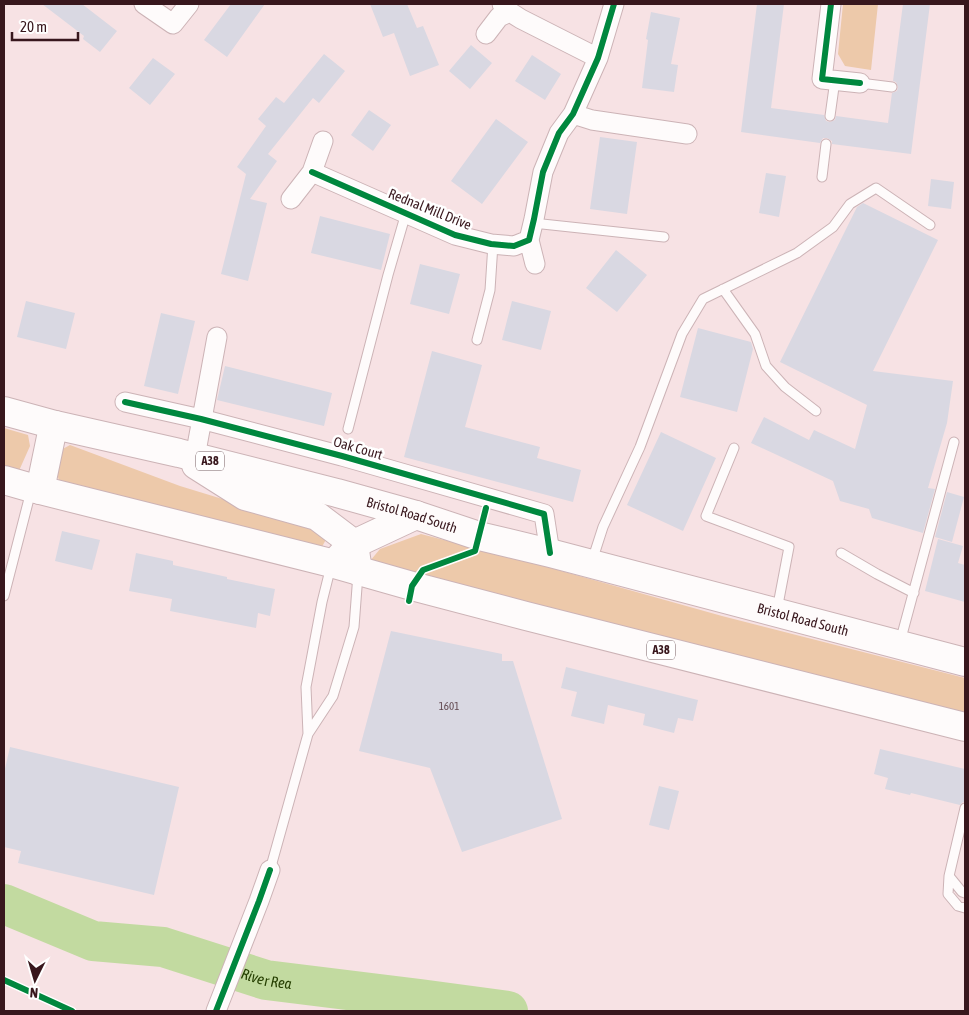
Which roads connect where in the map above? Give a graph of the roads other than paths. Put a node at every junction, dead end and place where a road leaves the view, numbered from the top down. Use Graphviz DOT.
graph roads {
  1 [pos="144,4"];
  2 [pos="189,4"];
  3 [pos="614,4"];
  4 [pos="831,4"];
  5 [pos="506,8"];
  6 [pos="486,34"];
  7 [pos="598,58"];
  8 [pos="835,80"];
  9 [pos="860,83"];
  10 [pos="892,87"];
  11 [pos="574,114"];
  12 [pos="830,116"];
  13 [pos="686,134"];
  14 [pos="323,141"];
  15 [pos="826,144"];
  16 [pos="312,172"];
  17 [pos="822,177"];
  18 [pos="292,199"];
  19 [pos="406,214"];
  20 [pos="930,225"];
  21 [pos="531,232"];
  22 [pos="664,237"];
  23 [pos="493,244"];
  24 [pos="535,264"];
  25 [pos="723,289"];
  26 [pos="217,337"];
  27 [pos="477,340"];
  28 [pos="125,402"];
  29 [pos="4,411"];
  30 [pos="816,411"];
  31 [pos="201,419"];
  32 [pos="55,425"];
  33 [pos="348,429"];
  34 [pos="954,442"];
  35 [pos="734,448"];
  36 [pos="187,455"];
  37 [pos="4,480"];
  38 [pos="36,489"];
  39 [pos="416,515"];
  40 [pos="354,544"];
  41 [pos="550,553"];
  42 [pos="841,553"];
  43 [pos="331,563"];
  44 [pos="591,564"];
  45 [pos="358,571"];
  46 [pos="6,575"];
  47 [pos="914,593"];
  48 [pos="4,596"];
  49 [pos="776,613"];
  50 [pos="900,645"];
  51 [pos="965,662"];
  52 [pos="965,727"];
  53 [pos="308,734"];
  54 [pos="965,808"];
  55 [pos="270,870"];
  56 [pos="949,876"];
  57 [pos="965,893"];
  58 [pos="965,908"];
  59 [pos="217,1011"];
  1 -- 2 [label="street"];
  3 -- 7 [label="street"];
  4 -- 8 [label="street"];
  5 -- 6 [label="street"];
  5 -- 7 [label="street"];
  7 -- 11 [label="street"];
  8 -- 9 [label="street"];
  8 -- 12 [label="lane"];
  9 -- 10 [label="lane"];
  11 -- 13 [label="street"];
  11 -- 21 [label="street"];
  14 -- 16 [label="street"];
  15 -- 17 [label="lane"];
  16 -- 18 [label="street"];
  16 -- 19 [label="street, Rednal Mill Drive"];
  19 -- 23 [label="street, Rednal Mill Drive"];
  19 -- 33 [label="lane"];
  20 -- 25 [label="lane"];
  21 -- 22 [label="lane"];
  21 -- 23 [label="street, Rednal Mill Drive"];
  21 -- 24 [label="street"];
  23 -- 27 [label="lane"];
  25 -- 30 [label="lane"];
  25 -- 44 [label="lane"];
  26 -- 31 [label="street"];
  28 -- 31 [label="street, Oak Court"];
  29 -- 32 [label="highway, Bristol Road South / A38"];
  31 -- 36 [label="street"];
  31 -- 41 [label="street, Oak Court"];
  32 -- 36 [label="highway, Bristol Road South / A38"];
  32 -- 38 [label="highway"];
  34 -- 47 [label="lane"];
  35 -- 49 [label="lane"];
  36 -- 39 [label="highway, Bristol Road South / A38"];
  36 -- 40 [label="highway"];
  37 -- 38 [label="highway, A38"];
  38 -- 43 [label="highway, A38"];
  38 -- 46 [label="lane"];
  39 -- 40 [label="highway"];
  39 -- 41 [label="highway, Bristol Road South / A38"];
  40 -- 43 [label="highway"];
  40 -- 45 [label="highway"];
  41 -- 44 [label="highway, Bristol Road South / A38"];
  42 -- 47 [label="lane"];
  43 -- 45 [label="highway, A38"];
  43 -- 53 [label="lane"];
  44 -- 49 [label="highway, Bristol Road South / A38"];
  45 -- 52 [label="highway, A38"];
  45 -- 53 [label="lane"];
  46 -- 48 [label="lane"];
  47 -- 50 [label="lane"];
  49 -- 50 [label="highway, Bristol Road South / A38"];
  50 -- 51 [label="highway, Bristol Road South / A38"];
  53 -- 55 [label="lane"];
  54 -- 56 [label="lane"];
  55 -- 59 [label="street"];
  56 -- 57 [label="lane"];
  56 -- 58 [label="lane"];
}
